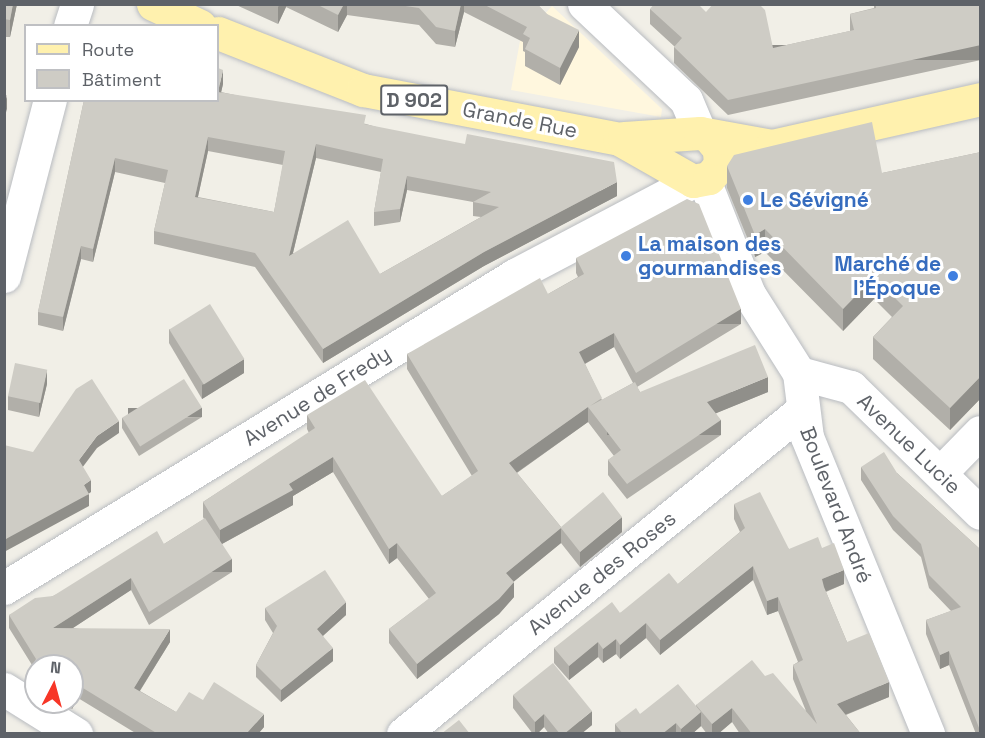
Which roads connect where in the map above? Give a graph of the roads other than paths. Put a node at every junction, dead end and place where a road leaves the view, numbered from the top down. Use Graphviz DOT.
graph roads {
  1 [pos="77,4"];
  2 [pos="153,4"];
  3 [pos="584,4"];
  4 [pos="71,24"];
  5 [pos="196,24"];
  6 [pos="219,33"];
  7 [pos="981,99"];
  8 [pos="49,102"];
  9 [pos="698,135"];
  10 [pos="619,139"];
  11 [pos="772,146"];
  12 [pos="693,175"];
  13 [pos="4,276"];
  14 [pos="799,373"];
  15 [pos="801,411"];
  16 [pos="981,432"];
  17 [pos="940,473"];
  18 [pos="981,513"];
  19 [pos="4,588"];
  20 [pos="4,689"];
  21 [pos="76,734"];
  22 [pos="403,734"];
  23 [pos="928,734"];
  1 -- 4 [label="street"];
  2 -- 5 [label="main road"];
  3 -- 9 [label="street"];
  6 -- 10 [label="main road, Grande Rue / D 902"];
  7 -- 11 [label="main road, Grande Rue"];
  8 -- 13 [label="street"];
  9 -- 10 [label="main road, Grande Rue"];
  9 -- 11 [label="main road, Grande Rue"];
  9 -- 12 [label="main road"];
  9 -- 12 [label="main road"];
  10 -- 12 [label="main road, Grande Rue"];
  11 -- 12 [label="main road, Grande Rue"];
  12 -- 14 [label="street, Boulevard André"];
  12 -- 19 [label="street, Avenue de Fredy"];
  14 -- 15 [label="street, Boulevard André"];
  14 -- 17 [label="street, Avenue Lucie"];
  15 -- 22 [label="street, Avenue des Roses"];
  15 -- 23 [label="street, Boulevard André"];
  16 -- 17 [label="street"];
  17 -- 18 [label="street, Avenue Lucie"];
  20 -- 21 [label="street"];
}
